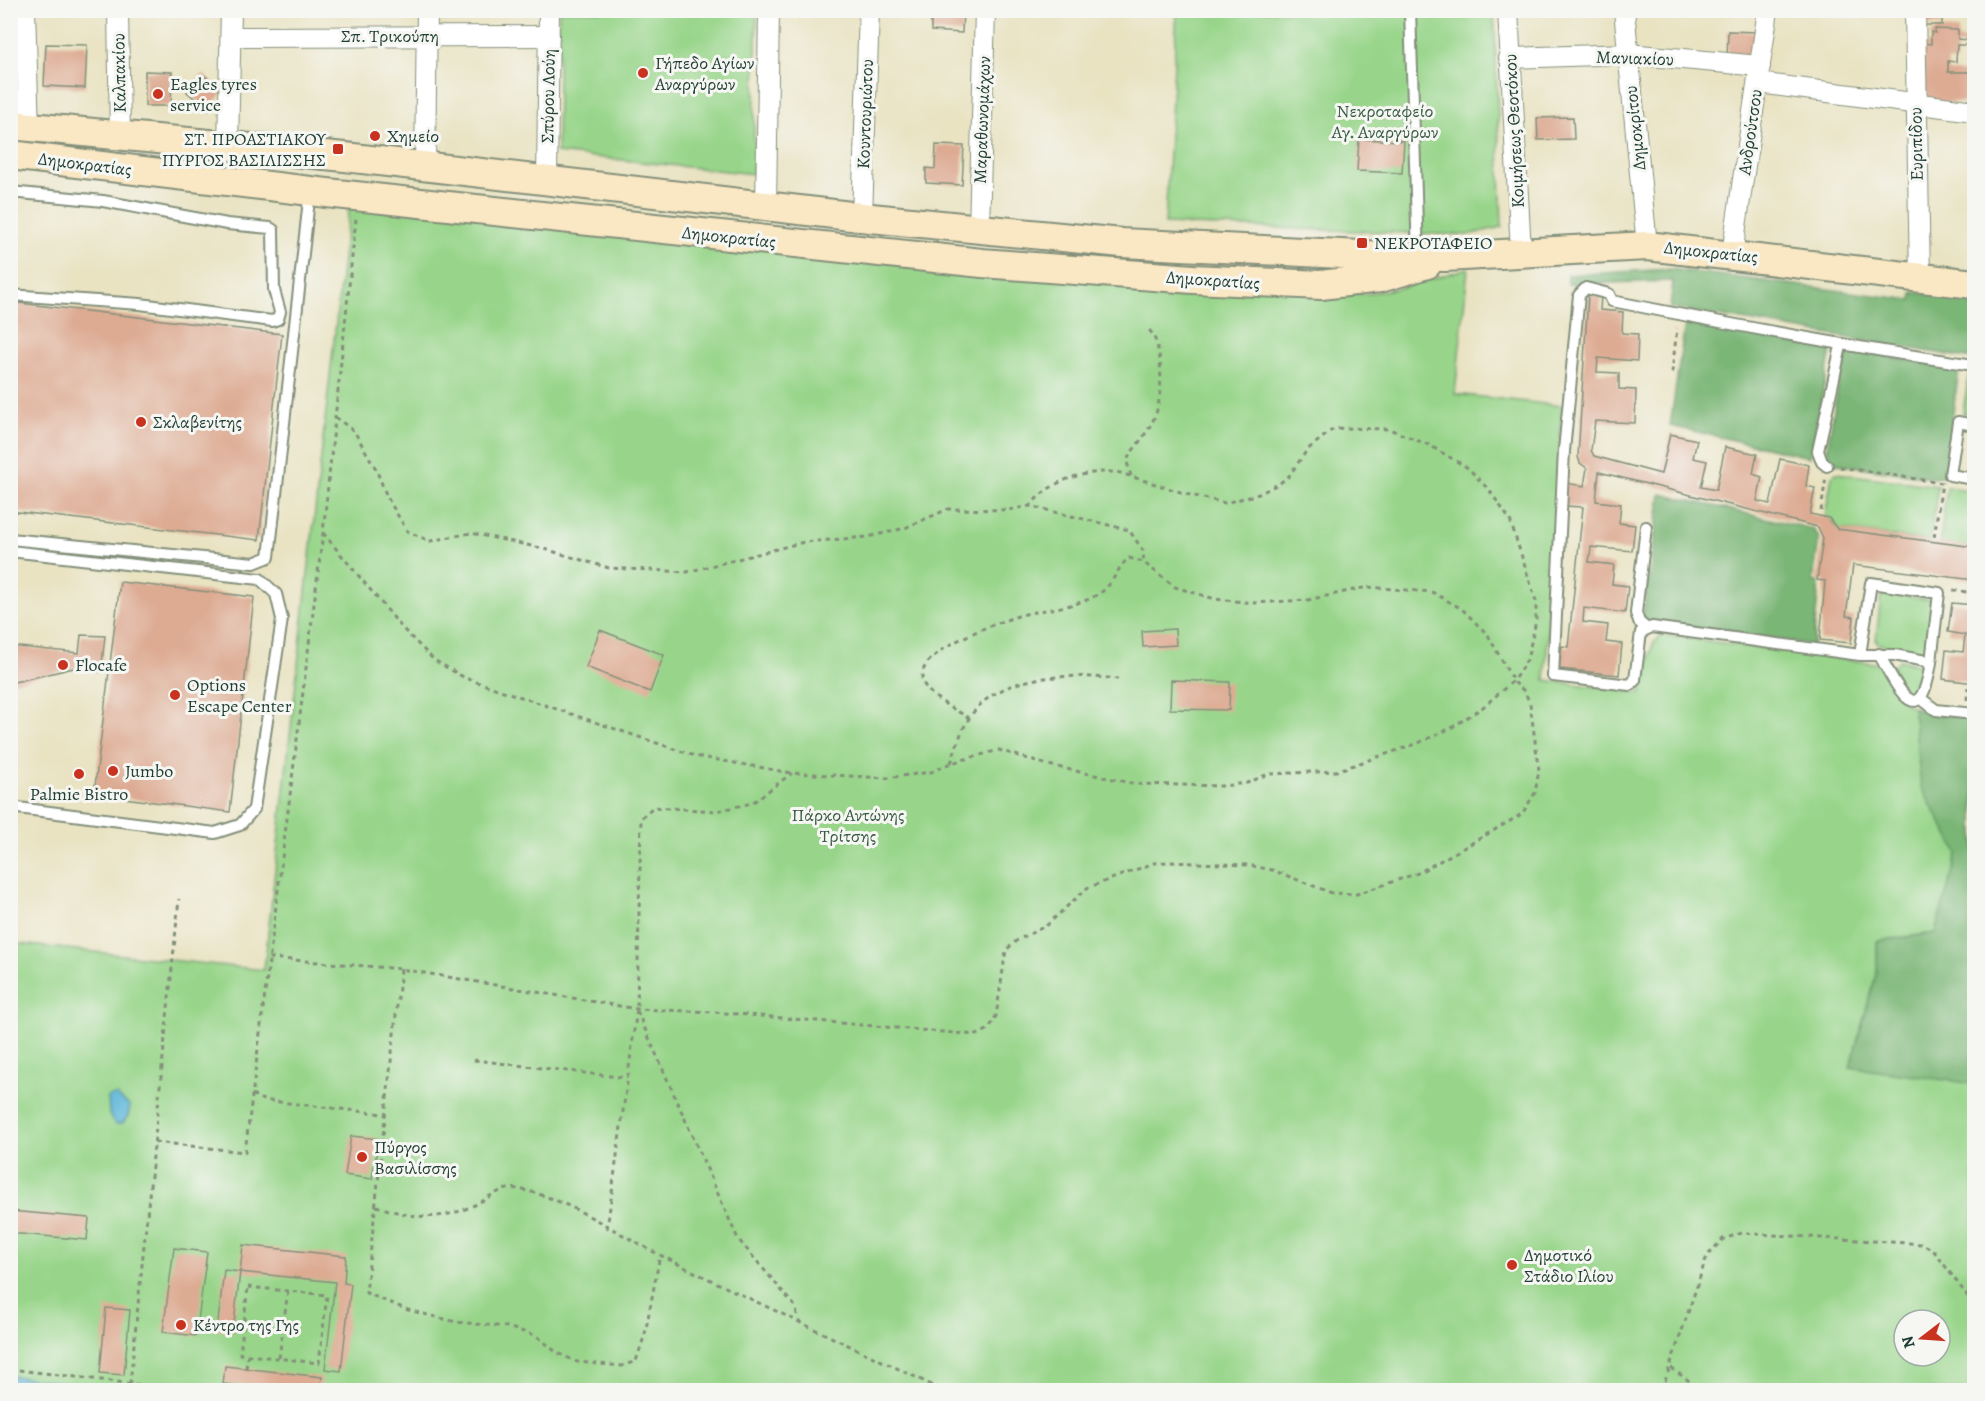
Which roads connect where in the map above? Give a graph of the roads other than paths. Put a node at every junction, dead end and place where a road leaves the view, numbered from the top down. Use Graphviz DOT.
graph roads {
  1 [pos="25,10"];
  2 [pos="118,10"];
  3 [pos="231,10"];
  4 [pos="427,10"];
  5 [pos="549,10"];
  6 [pos="769,10"];
  7 [pos="869,10"];
  8 [pos="985,10"];
  9 [pos="1410,10"];
  10 [pos="1508,10"];
  11 [pos="1624,10"];
  12 [pos="1768,10"];
  13 [pos="1915,10"];
  14 [pos="427,36"];
  15 [pos="549,36"];
  16 [pos="231,37"];
  17 [pos="1628,54"];
  18 [pos="1509,58"];
  19 [pos="1759,74"];
  20 [pos="1915,105"];
  21 [pos="1974,111"];
  22 [pos="20,126"];
  23 [pos="120,136"];
  24 [pos="228,146"];
  25 [pos="10,155"];
  26 [pos="425,167"];
  27 [pos="546,181"];
  28 [pos="310,191"];
  29 [pos="10,192"];
  30 [pos="766,206"];
  31 [pos="862,217"];
  32 [pos="979,229"];
  33 [pos="1647,246"];
  34 [pos="1521,252"];
  35 [pos="1732,254"];
  36 [pos="1432,257"];
  37 [pos="1920,277"];
  38 [pos="1974,284"];
  39 [pos="10,295"];
  40 [pos="1841,346"];
  41 [pos="1974,365"];
  42 [pos="1974,425"];
  43 [pos="1827,465"];
  44 [pos="1974,479"];
  45 [pos="1646,527"];
  46 [pos="10,539"];
  47 [pos="10,552"];
  48 [pos="1646,628"];
  49 [pos="1879,654"];
  50 [pos="1860,655"];
  51 [pos="1931,662"];
  52 [pos="1920,698"];
  53 [pos="1971,709"];
  54 [pos="10,807"];
  1 -- 22 [label="street"];
  2 -- 23 [label="street, Καλπακίου"];
  3 -- 16 [label="street"];
  4 -- 14 [label="street"];
  5 -- 15 [label="street, Σπύρου Λούη"];
  6 -- 30 [label="street"];
  7 -- 31 [label="street, Κουντουριώτου"];
  8 -- 32 [label="street, Μαραθωνομάχων"];
  9 -- 36 [label="lane"];
  10 -- 18 [label="street, Κοιμήσεως Θεοτόκου"];
  11 -- 17 [label="street, Δημοκρίτου"];
  12 -- 19 [label="street, Ανδρούτσου"];
  13 -- 20 [label="street, Ευριπίδου"];
  14 -- 15 [label="street, Σπ. Τρικούπη"];
  14 -- 16 [label="street, Σπ. Τρικούπη"];
  14 -- 26 [label="street"];
  15 -- 27 [label="street, Σπύρου Λούη"];
  16 -- 24 [label="street"];
  17 -- 18 [label="street, Μανιακίου"];
  17 -- 19 [label="street, Μανιακίου"];
  17 -- 33 [label="street, Δημοκρίτου"];
  18 -- 34 [label="street, Κοιμήσεως Θεοτόκου"];
  19 -- 20 [label="street, Μανιακίου"];
  19 -- 35 [label="street, Ανδρούτσου"];
  20 -- 21 [label="street, Μανιακίου"];
  20 -- 37 [label="street, Ευριπίδου"];
  22 -- 23 [label="main road, Δημοκρατίας"];
  23 -- 24 [label="main road, Δημοκρατίας"];
  24 -- 26 [label="main road, Δημοκρατίας"];
  25 -- 28 [label="main road, Δημοκρατίας"];
  26 -- 27 [label="main road, Δημοκρατίας"];
  27 -- 30 [label="main road, Δημοκρατίας"];
  28 -- 36 [label="main road, Δημοκρατίας"];
  28 -- 46 [label="lane"];
  29 -- 39 [label="lane"];
  30 -- 31 [label="main road, Δημοκρατίας"];
  31 -- 32 [label="main road, Δημοκρατίας"];
  32 -- 36 [label="main road, Δημοκρατίας"];
  33 -- 34 [label="main road, Δημοκρατίας"];
  33 -- 35 [label="main road, Δημοκρατίας"];
  34 -- 36 [label="main road, Δημοκρατίας"];
  35 -- 37 [label="main road, Δημοκρατίας"];
  37 -- 38 [label="main road, Δημοκρατίας"];
  40 -- 41 [label="lane"];
  40 -- 43 [label="lane"];
  40 -- 48 [label="lane"];
  42 -- 44 [label="lane"];
  45 -- 48 [label="lane"];
  47 -- 54 [label="lane"];
  48 -- 50 [label="lane"];
  49 -- 50 [label="lane"];
  49 -- 51 [label="lane"];
  49 -- 52 [label="lane"];
  50 -- 51 [label="lane"];
  51 -- 52 [label="lane"];
  52 -- 53 [label="lane"];
}
